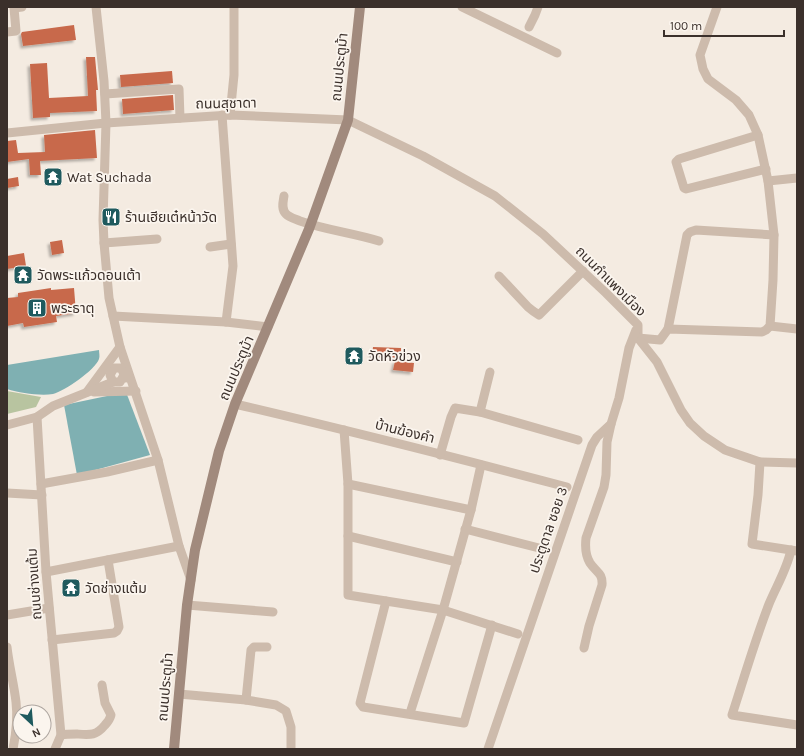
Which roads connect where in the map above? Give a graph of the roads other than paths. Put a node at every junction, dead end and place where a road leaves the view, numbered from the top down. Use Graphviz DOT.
graph roads {
  1 [pos="22,7"];
  2 [pos="96,7"];
  3 [pos="234,7"];
  4 [pos="360,7"];
  5 [pos="462,7"];
  6 [pos="538,7"];
  7 [pos="717,7"];
  8 [pos="529,27"];
  9 [pos="7,32"];
  10 [pos="557,53"];
  11 [pos="104,94"];
  12 [pos="226,115"];
  13 [pos="180,118"];
  14 [pos="348,120"];
  15 [pos="106,123"];
  16 [pos="7,133"];
  17 [pos="758,135"];
  18 [pos="766,170"];
  19 [pos="797,178"];
  20 [pos="768,181"];
  21 [pos="284,196"];
  22 [pos="310,224"];
  23 [pos="774,235"];
  24 [pos="157,239"];
  25 [pos="379,241"];
  26 [pos="104,243"];
  27 [pos="231,244"];
  28 [pos="210,248"];
  29 [pos="583,271"];
  30 [pos="499,276"];
  31 [pos="113,316"];
  32 [pos="226,322"];
  33 [pos="638,325"];
  34 [pos="770,326"];
  35 [pos="268,327"];
  36 [pos="668,329"];
  37 [pos="797,329"];
  38 [pos="638,338"];
  39 [pos="120,347"];
  40 [pos="490,372"];
  41 [pos="117,375"];
  42 [pos="136,391"];
  43 [pos="87,392"];
  44 [pos="235,404"];
  45 [pos="480,412"];
  46 [pos="37,416"];
  47 [pos="611,424"];
  48 [pos="7,425"];
  49 [pos="344,430"];
  50 [pos="578,440"];
  51 [pos="440,455"];
  52 [pos="158,460"];
  53 [pos="760,462"];
  54 [pos="797,463"];
  55 [pos="482,465"];
  56 [pos="41,484"];
  57 [pos="348,484"];
  58 [pos="567,488"];
  59 [pos="7,493"];
  60 [pos="42,495"];
  61 [pos="471,510"];
  62 [pos="465,529"];
  63 [pos="348,536"];
  64 [pos="179,546"];
  65 [pos="543,549"];
  66 [pos="794,551"];
  67 [pos="108,560"];
  68 [pos="457,562"];
  69 [pos="46,572"];
  70 [pos="191,580"];
  71 [pos="386,601"];
  72 [pos="187,605"];
  73 [pos="49,608"];
  74 [pos="443,610"];
  75 [pos="273,612"];
  76 [pos="7,616"];
  77 [pos="492,625"];
  78 [pos="518,634"];
  79 [pos="52,640"];
  80 [pos="7,647"];
  81 [pos="266,647"];
  82 [pos="584,648"];
  83 [pos="102,685"];
  84 [pos="179,694"];
  85 [pos="246,700"];
  86 [pos="411,710"];
  87 [pos="797,725"];
  88 [pos="61,735"];
  89 [pos="13,749"];
  90 [pos="55,749"];
  91 [pos="174,749"];
  92 [pos="291,749"];
  93 [pos="488,749"];
  1 -- 9 [label="street"];
  2 -- 11 [label="street"];
  3 -- 12 [label="street"];
  4 -- 14 [label="main road, ถนนประตูม้า"];
  5 -- 10 [label="street"];
  6 -- 8 [label="street"];
  7 -- 17 [label="street"];
  11 -- 13 [label="street"];
  11 -- 15 [label="street"];
  12 -- 13 [label="street, ถนนสุชาดา"];
  12 -- 14 [label="street, ถนนสุชาดา"];
  12 -- 27 [label="street"];
  13 -- 15 [label="street, ถนนสุชาดา"];
  14 -- 22 [label="main road, ถนนประตูม้า"];
  14 -- 29 [label="street, ถนนกำแพงเมือง"];
  15 -- 16 [label="street, ถนนสุชาดา"];
  15 -- 26 [label="street"];
  17 -- 18 [label="street"];
  17 -- 18 [label="street"];
  18 -- 20 [label="street"];
  19 -- 20 [label="street"];
  20 -- 23 [label="street"];
  21 -- 22 [label="street"];
  22 -- 25 [label="street"];
  22 -- 35 [label="main road, ถนนประตูม้า"];
  23 -- 34 [label="street"];
  23 -- 36 [label="street"];
  24 -- 26 [label="street"];
  26 -- 31 [label="street"];
  27 -- 28 [label="street"];
  27 -- 32 [label="street"];
  29 -- 30 [label="street"];
  29 -- 33 [label="street, ถนนกำแพงเมือง"];
  31 -- 32 [label="street"];
  31 -- 39 [label="street"];
  32 -- 35 [label="street"];
  33 -- 38 [label="street, ถนนกำแพงเมือง"];
  33 -- 47 [label="street"];
  34 -- 36 [label="street"];
  34 -- 37 [label="street"];
  35 -- 44 [label="main road, ถนนประตูม้า"];
  36 -- 38 [label="street, ถนนกำแพงเมือง"];
  38 -- 53 [label="street"];
  39 -- 41 [label="street"];
  39 -- 42 [label="street"];
  39 -- 43 [label="street"];
  40 -- 45 [label="street"];
  41 -- 42 [label="street"];
  41 -- 43 [label="street"];
  42 -- 43 [label="street"];
  42 -- 52 [label="street"];
  43 -- 46 [label="street"];
  44 -- 49 [label="street, บ้านฆ้องคำ"];
  44 -- 70 [label="main road, ถนนประตูม้า"];
  45 -- 50 [label="street"];
  45 -- 51 [label="street"];
  46 -- 48 [label="street"];
  46 -- 56 [label="street, ถนนช่างแต้ม"];
  47 -- 82 [label="street"];
  47 -- 93 [label="street, ประตูดาล ซอย 3"];
  49 -- 51 [label="street, บ้านฆ้องคำ"];
  49 -- 57 [label="street"];
  51 -- 55 [label="street, บ้านฆ้องคำ"];
  52 -- 56 [label="street"];
  52 -- 64 [label="street"];
  53 -- 54 [label="street"];
  53 -- 66 [label="street"];
  55 -- 58 [label="street, บ้านฆ้องคำ"];
  55 -- 61 [label="street"];
  56 -- 60 [label="street, ถนนช่างแต้ม"];
  57 -- 61 [label="street"];
  57 -- 63 [label="street"];
  59 -- 60 [label="street"];
  60 -- 69 [label="street, ถนนช่างแต้ม"];
  61 -- 62 [label="street"];
  62 -- 65 [label="street"];
  62 -- 68 [label="street"];
  63 -- 68 [label="street"];
  63 -- 71 [label="street"];
  64 -- 67 [label="street"];
  64 -- 70 [label="street"];
  66 -- 87 [label="street"];
  67 -- 69 [label="street"];
  67 -- 79 [label="street"];
  68 -- 74 [label="street"];
  69 -- 73 [label="street, ถนนช่างแต้ม"];
  70 -- 72 [label="main road, ถนนประตูม้า"];
  71 -- 74 [label="street"];
  71 -- 77 [label="street"];
  72 -- 75 [label="street"];
  72 -- 84 [label="main road, ถนนประตูม้า"];
  73 -- 76 [label="street"];
  73 -- 79 [label="street, ถนนช่างแต้ม"];
  74 -- 77 [label="street"];
  74 -- 86 [label="street"];
  77 -- 78 [label="street"];
  79 -- 88 [label="street, ถนนช่างแต้ม"];
  80 -- 89 [label="street"];
  81 -- 85 [label="street"];
  83 -- 88 [label="street"];
  84 -- 85 [label="street"];
  84 -- 91 [label="main road, ถนนประตูม้า"];
  85 -- 92 [label="street"];
  88 -- 90 [label="street, ถนนช่างแต้ม"];
}
